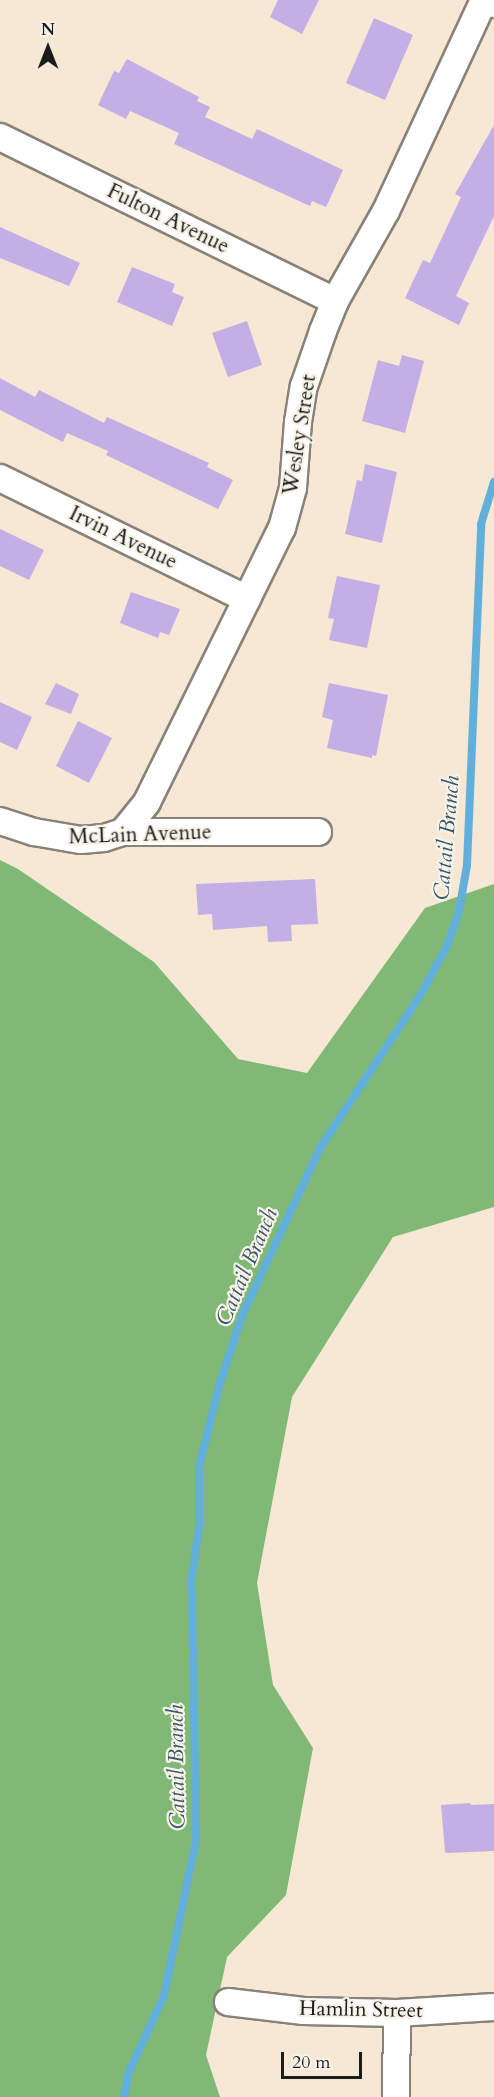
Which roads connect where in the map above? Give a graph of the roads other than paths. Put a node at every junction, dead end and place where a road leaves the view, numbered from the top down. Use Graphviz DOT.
graph roads {
  1 [pos="484,0"];
  2 [pos="0,137"];
  3 [pos="335,301"];
  4 [pos="0,478"];
  5 [pos="247,599"];
  6 [pos="0,820"];
  7 [pos="123,831"];
  8 [pos="318,832"];
  9 [pos="228,2002"];
  10 [pos="494,2007"];
  11 [pos="397,2013"];
  12 [pos="396,2097"];
  1 -- 3 [label="street, Wesley Street"];
  2 -- 3 [label="street, Fulton Avenue"];
  3 -- 5 [label="street, Wesley Street"];
  4 -- 5 [label="street, Irvin Avenue"];
  5 -- 7 [label="street, Wesley Street"];
  6 -- 7 [label="street, McLain Avenue"];
  7 -- 8 [label="street, McLain Avenue"];
  9 -- 11 [label="street, Hamlin Street"];
  10 -- 11 [label="street, Hamlin Street"];
  11 -- 12 [label="street"];
}
